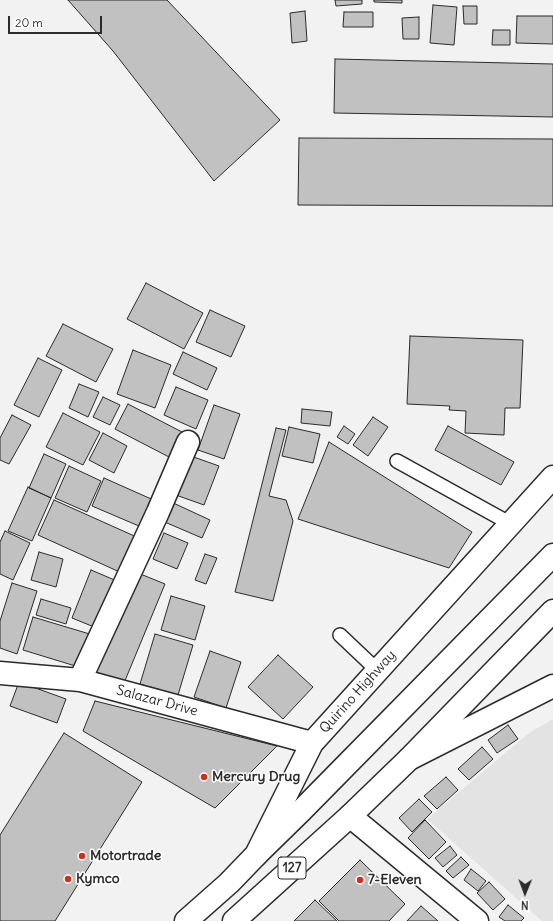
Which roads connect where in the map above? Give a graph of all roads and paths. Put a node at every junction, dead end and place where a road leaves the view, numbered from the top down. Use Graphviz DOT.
graph roads {
  1 [pos="188,442"];
  2 [pos="397,461"];
  3 [pos="553,478"];
  4 [pos="511,524"];
  5 [pos="553,555"];
  6 [pos="553,611"];
  7 [pos="340,636"];
  8 [pos="378,671"];
  9 [pos="0,673"];
  10 [pos="80,680"];
  11 [pos="553,686"];
  12 [pos="312,743"];
  13 [pos="409,759"];
  14 [pos="350,816"];
  15 [pos="256,855"];
  16 [pos="186,921"];
  17 [pos="234,921"];
  18 [pos="477,921"];
  1 -- 10 [label="main road"];
  2 -- 4 [label="lane"];
  3 -- 4 [label="main road, Quirino Highway"];
  4 -- 8 [label="main road, Quirino Highway"];
  5 -- 15 [label="main road"];
  6 -- 13 [label="main road"];
  7 -- 8 [label="lane"];
  8 -- 12 [label="main road, Quirino Highway"];
  9 -- 10 [label="main road, Salazar Drive"];
  10 -- 12 [label="main road, Salazar Drive"];
  11 -- 13 [label="main road"];
  12 -- 15 [label="main road, Quirino Highway"];
  13 -- 14 [label="main road, 127"];
  14 -- 17 [label="main road, 127"];
  14 -- 18 [label="main road"];
  15 -- 16 [label="main road, Quirino Highway"];
}
